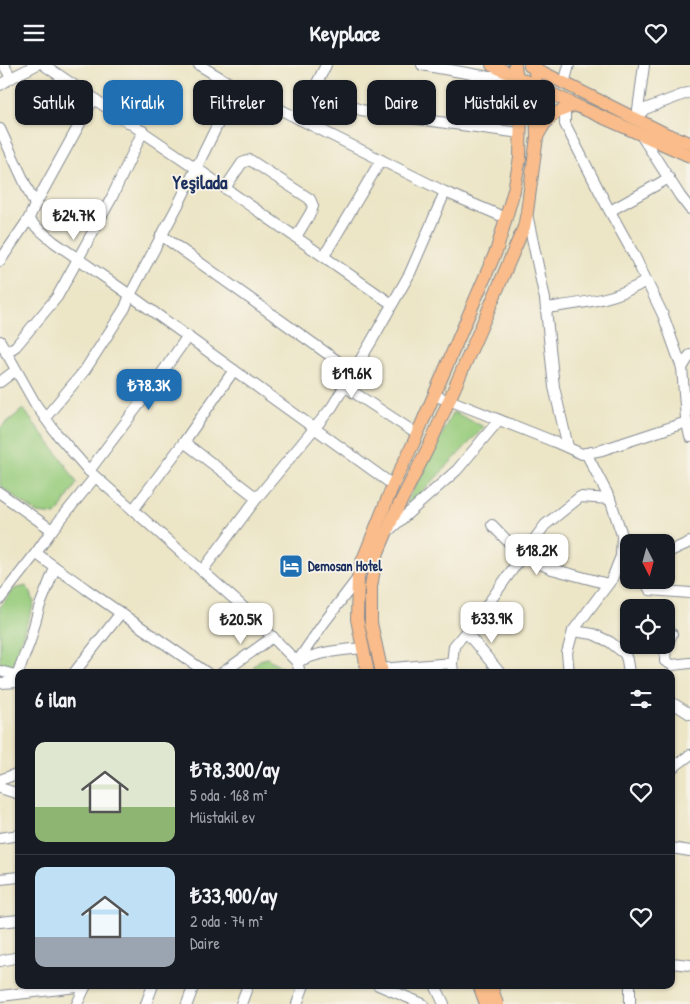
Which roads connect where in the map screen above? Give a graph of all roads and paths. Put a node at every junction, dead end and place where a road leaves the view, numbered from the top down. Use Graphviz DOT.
graph roads {
  1 [pos="4,65"];
  2 [pos="36,65"];
  3 [pos="44,65"];
  4 [pos="199,65"];
  5 [pos="326,65"];
  6 [pos="422,65"];
  7 [pos="492,65"];
  8 [pos="569,65"];
  9 [pos="644,65"];
  10 [pos="533,67"];
  11 [pos="516,71"];
  12 [pos="11,78"];
  13 [pos="224,80"];
  14 [pos="319,80"];
  15 [pos="527,80"];
  16 [pos="534,80"];
  17 [pos="564,84"];
  18 [pos="0,85"];
  19 [pos="690,92"];
  20 [pos="94,98"];
  21 [pos="555,98"];
  22 [pos="570,107"];
  23 [pos="357,108"];
  24 [pos="555,113"];
  25 [pos="555,119"];
  26 [pos="217,125"];
  27 [pos="311,125"];
  28 [pos="537,125"];
  29 [pos="543,125"];
  30 [pos="565,125"];
  31 [pos="0,129"];
  32 [pos="143,131"];
  33 [pos="520,133"];
  34 [pos="642,135"];
  35 [pos="537,137"];
  36 [pos="690,143"];
  37 [pos="690,157"];
  38 [pos="380,160"];
  39 [pos="196,167"];
  40 [pos="668,178"];
  41 [pos="225,187"];
  42 [pos="445,191"];
  43 [pos="34,205"];
  44 [pos="690,209"];
  45 [pos="610,211"];
  46 [pos="527,212"];
  47 [pos="506,218"];
  48 [pos="28,220"];
  49 [pos="161,235"];
  50 [pos="296,237"];
  51 [pos="324,257"];
  52 [pos="79,259"];
  53 [pos="0,261"];
  54 [pos="646,281"];
  55 [pos="130,295"];
  56 [pos="392,304"];
  57 [pos="546,308"];
  58 [pos="188,336"];
  59 [pos="0,341"];
  60 [pos="6,353"];
  61 [pos="689,357"];
  62 [pos="682,369"];
  63 [pos="16,370"];
  64 [pos="234,370"];
  65 [pos="353,372"];
  66 [pos="0,381"];
  67 [pos="344,386"];
  68 [pos="434,396"];
  69 [pos="449,400"];
  70 [pos="45,418"];
  71 [pos="499,420"];
  72 [pos="687,422"];
  73 [pos="315,428"];
  74 [pos="417,434"];
  75 [pos="690,437"];
  76 [pos="184,442"];
  77 [pos="568,447"];
  78 [pos="586,453"];
  79 [pos="92,474"];
  80 [pos="394,485"];
  81 [pos="0,493"];
  82 [pos="257,498"];
  83 [pos="610,499"];
  84 [pos="133,510"];
  85 [pos="492,525"];
  86 [pos="52,530"];
  87 [pos="386,533"];
  88 [pos="622,534"];
  89 [pos="690,542"];
  90 [pos="675,549"];
  91 [pos="36,553"];
  92 [pos="522,555"];
  93 [pos="620,559"];
  94 [pos="55,568"];
  95 [pos="202,571"];
  96 [pos="358,578"];
  97 [pos="608,584"];
  98 [pos="649,589"];
  99 [pos="690,593"];
  100 [pos="0,599"];
  101 [pos="120,614"];
  102 [pos="573,631"];
  103 [pos="466,632"];
  104 [pos="273,637"];
  105 [pos="363,648"];
  106 [pos="666,654"];
  107 [pos="690,663"];
  108 [pos="299,667"];
  109 [pos="452,668"];
  110 [pos="21,669"];
  111 [pos="77,669"];
  112 [pos="201,669"];
  113 [pos="228,669"];
  114 [pos="367,669"];
  115 [pos="381,669"];
  116 [pos="428,669"];
  117 [pos="497,669"];
  118 [pos="569,669"];
  119 [pos="628,669"];
  120 [pos="0,671"];
  121 [pos="15,677"];
  122 [pos="15,679"];
  123 [pos="0,683"];
  124 [pos="675,705"];
  125 [pos="690,714"];
  126 [pos="690,755"];
  127 [pos="675,766"];
  128 [pos="15,774"];
  129 [pos="0,780"];
  130 [pos="0,788"];
  131 [pos="15,793"];
  132 [pos="15,836"];
  133 [pos="0,838"];
  134 [pos="675,849"];
  135 [pos="690,851"];
  136 [pos="15,877"];
  137 [pos="0,879"];
  138 [pos="15,920"];
  139 [pos="0,922"];
  140 [pos="15,958"];
  141 [pos="0,961"];
  142 [pos="675,963"];
  143 [pos="690,965"];
  144 [pos="55,989"];
  145 [pos="84,989"];
  146 [pos="152,989"];
  147 [pos="193,989"];
  148 [pos="247,989"];
  149 [pos="303,989"];
  150 [pos="389,989"];
  151 [pos="437,989"];
  152 [pos="480,989"];
  153 [pos="492,989"];
  154 [pos="630,989"];
  155 [pos="0,996"];
  156 [pos="77,1004"];
  157 [pos="146,1004"];
  158 [pos="187,1004"];
  159 [pos="241,1004"];
  160 [pos="297,1004"];
  161 [pos="421,1004"];
  162 [pos="444,1004"];
  163 [pos="486,1004"];
  164 [pos="497,1004"];
  165 [pos="630,1004"];
  1 -- 12 [label="street"];
  2 -- 12 [label="street"];
  3 -- 20 [label="street"];
  4 -- 13 [label="street"];
  5 -- 14 [label="street"];
  6 -- 11 [label="street"];
  7 -- 11 [label="main road"];
  8 -- 17 [label="street"];
  9 -- 19 [label="street"];
  10 -- 16 [label="main road"];
  10 -- 17 [label="main road"];
  11 -- 15 [label="main road"];
  11 -- 33 [label="main road"];
  12 -- 18 [label="street"];
  17 -- 36 [label="main road"];
  20 -- 32 [label="street"];
  20 -- 43 [label="street"];
  21 -- 22 [label="main road"];
  22 -- 24 [label="main road"];
  22 -- 30 [label="street"];
  22 -- 34 [label="main road"];
  23 -- 33 [label="street"];
  25 -- 30 [label="street"];
  26 -- 39 [label="street"];
  27 -- 38 [label="street"];
  28 -- 35 [label="main road"];
  29 -- 35 [label="main road"];
  30 -- 45 [label="street"];
  31 -- 43 [label="street"];
  32 -- 39 [label="street"];
  32 -- 52 [label="street"];
  33 -- 47 [label="main road"];
  34 -- 37 [label="main road"];
  34 -- 40 [label="street"];
  35 -- 46 [label="main road"];
  38 -- 42 [label="street"];
  38 -- 51 [label="street"];
  39 -- 41 [label="street"];
  39 -- 49 [label="street"];
  40 -- 44 [label="street"];
  40 -- 45 [label="street"];
  41 -- 50 [label="street"];
  41 -- 50 [label="street"];
  42 -- 47 [label="street"];
  42 -- 56 [label="street"];
  43 -- 48 [label="street"];
  45 -- 54 [label="street"];
  46 -- 57 [label="street"];
  46 -- 69 [label="main road"];
  47 -- 68 [label="main road"];
  48 -- 52 [label="street"];
  48 -- 53 [label="street"];
  49 -- 55 [label="street"];
  49 -- 65 [label="street"];
  50 -- 51 [label="street"];
  51 -- 56 [label="street"];
  52 -- 55 [label="street"];
  52 -- 60 [label="street"];
  54 -- 57 [label="street"];
  54 -- 62 [label="street"];
  55 -- 58 [label="street"];
  55 -- 70 [label="street"];
  56 -- 65 [label="street"];
  57 -- 77 [label="street"];
  58 -- 64 [label="street"];
  58 -- 79 [label="street"];
  59 -- 60 [label="street"];
  60 -- 63 [label="street"];
  61 -- 62 [label="street"];
  62 -- 72 [label="street"];
  63 -- 66 [label="street"];
  63 -- 70 [label="street"];
  64 -- 73 [label="street"];
  64 -- 76 [label="street"];
  65 -- 67 [label="street"];
  67 -- 73 [label="street"];
  67 -- 74 [label="street"];
  68 -- 69 [label="street"];
  68 -- 74 [label="main road"];
  69 -- 71 [label="street"];
  69 -- 87 [label="main road"];
  70 -- 79 [label="street"];
  71 -- 77 [label="street"];
  71 -- 87 [label="street"];
  72 -- 75 [label="street"];
  72 -- 78 [label="street"];
  73 -- 80 [label="street"];
  73 -- 82 [label="street"];
  74 -- 80 [label="main road"];
  76 -- 82 [label="street"];
  76 -- 84 [label="street"];
  77 -- 78 [label="street"];
  78 -- 83 [label="street"];
  79 -- 84 [label="street"];
  79 -- 86 [label="street"];
  80 -- 96 [label="main road"];
  81 -- 86 [label="street"];
  82 -- 95 [label="street"];
  83 -- 88 [label="street"];
  83 -- 92 [label="street"];
  84 -- 95 [label="street"];
  85 -- 92 [label="street"];
  86 -- 91 [label="street"];
  87 -- 115 [label="main road"];
  89 -- 90 [label="street"];
  91 -- 94 [label="street"];
  91 -- 100 [label="street"];
  92 -- 97 [label="street"];
  92 -- 103 [label="street"];
  93 -- 97 [label="street"];
  94 -- 101 [label="street"];
  94 -- 110 [label="street"];
  95 -- 104 [label="street"];
  96 -- 105 [label="main road"];
  96 -- 108 [label="street"];
  97 -- 102 [label="street"];
  98 -- 99 [label="street"];
  101 -- 111 [label="street"];
  101 -- 112 [label="street"];
  102 -- 118 [label="street"];
  102 -- 119 [label="street"];
  103 -- 109 [label="street"];
  103 -- 117 [label="street"];
  104 -- 108 [label="street"];
  104 -- 113 [label="street"];
  105 -- 108 [label="street"];
  105 -- 114 [label="main road"];
  106 -- 107 [label="street"];
  109 -- 116 [label="street"];
  120 -- 121 [label="street"];
  122 -- 123 [label="street"];
  124 -- 125 [label="street"];
  126 -- 127 [label="street"];
  128 -- 129 [label="street"];
  130 -- 131 [label="street"];
  132 -- 133 [label="street"];
  134 -- 135 [label="street"];
  136 -- 137 [label="street"];
  138 -- 139 [label="street"];
  140 -- 141 [label="street"];
  142 -- 143 [label="street"];
  144 -- 155 [label="street"];
  145 -- 156 [label="street"];
  146 -- 157 [label="street"];
  147 -- 158 [label="street"];
  148 -- 159 [label="street"];
  149 -- 160 [label="street"];
  150 -- 161 [label="street"];
  151 -- 162 [label="street"];
  152 -- 163 [label="main road"];
  153 -- 164 [label="main road"];
  154 -- 165 [label="street"];
}
